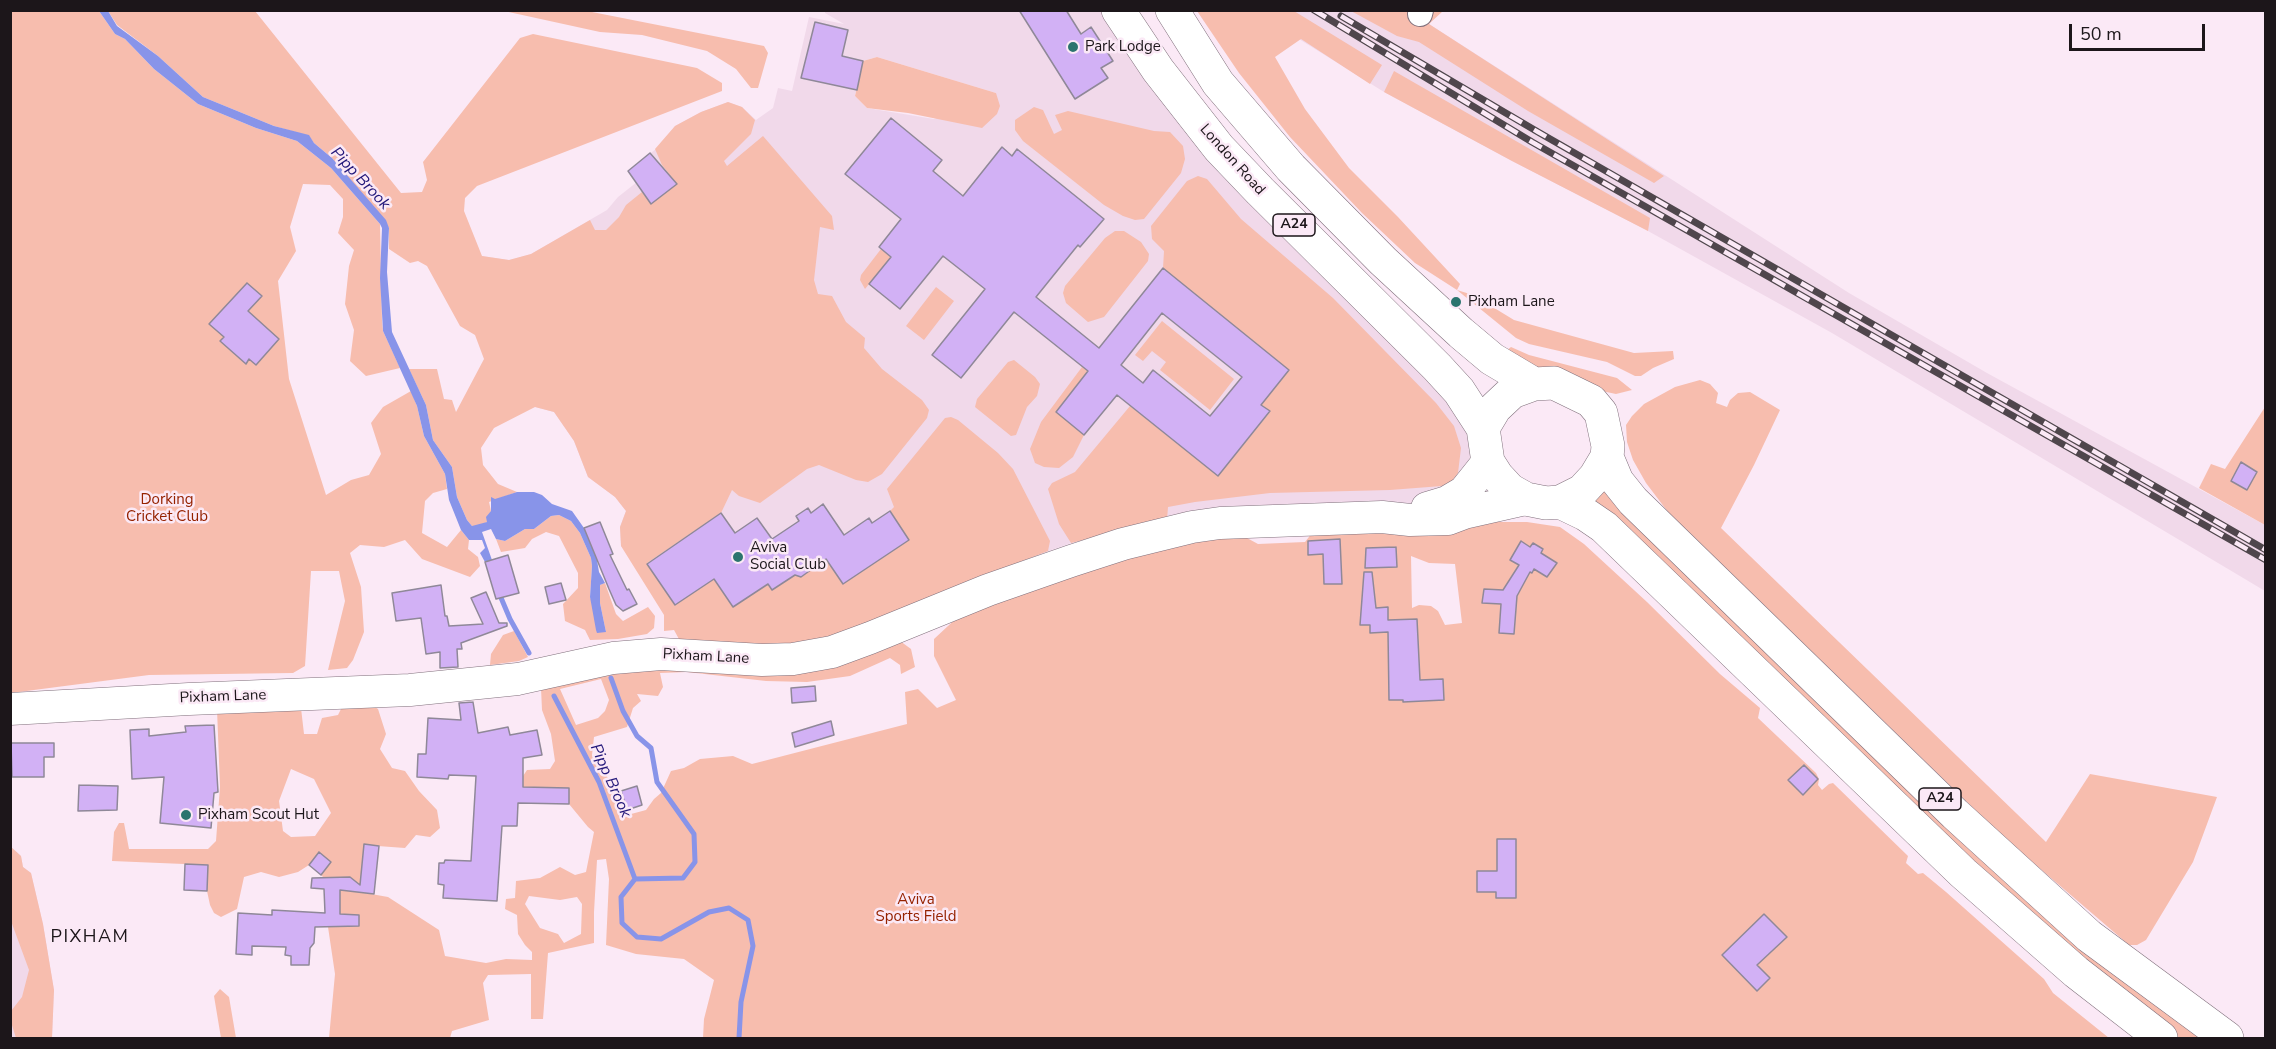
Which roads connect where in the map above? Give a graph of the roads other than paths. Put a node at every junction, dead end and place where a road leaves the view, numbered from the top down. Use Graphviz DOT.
graph roads {
  1 [pos="1118,10"];
  2 [pos="1172,10"];
  3 [pos="1534,384"];
  4 [pos="1483,428"];
  5 [pos="1607,457"];
  6 [pos="1488,462"];
  7 [pos="1526,499"];
  8 [pos="1560,502"];
  9 [pos="1382,517"];
  10 [pos="10,709"];
  11 [pos="2161,1038"];
  12 [pos="2227,1038"];
  1 -- 4 [label="highway, London Road / A24"];
  2 -- 3 [label="highway, A24"];
  3 -- 4 [label="highway"];
  3 -- 5 [label="highway"];
  4 -- 6 [label="highway"];
  5 -- 8 [label="highway"];
  5 -- 12 [label="highway, A24"];
  6 -- 7 [label="highway"];
  6 -- 9 [label="main road, Pixham Lane"];
  7 -- 8 [label="highway"];
  7 -- 9 [label="main road, Pixham Lane"];
  8 -- 11 [label="highway, A24"];
  9 -- 10 [label="main road, Pixham Lane"];
}
